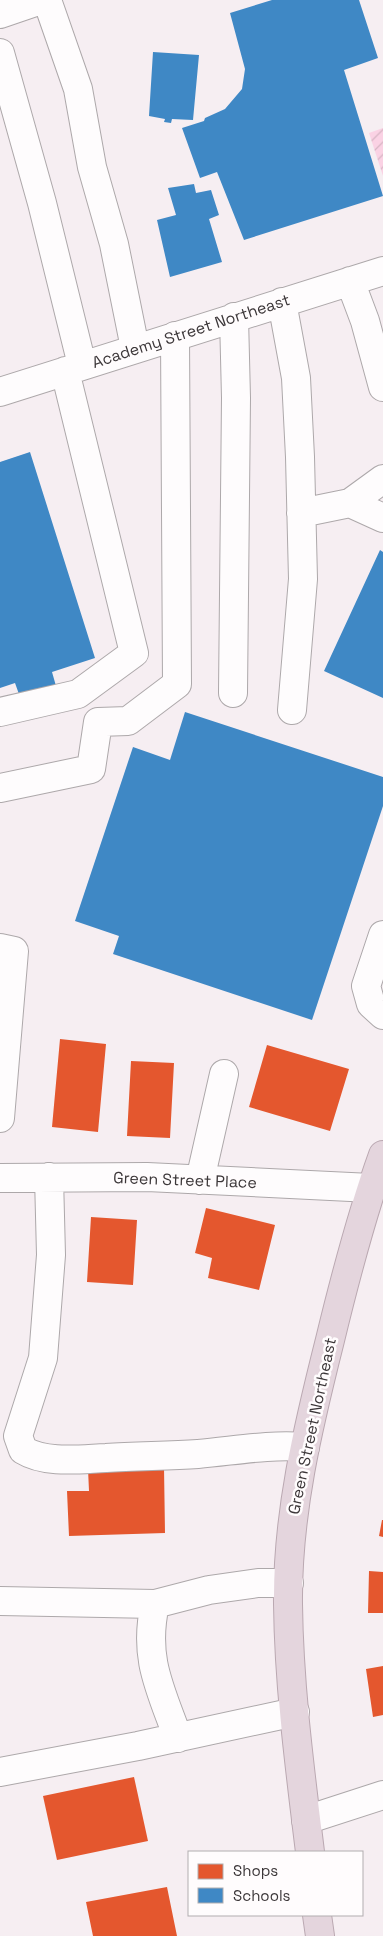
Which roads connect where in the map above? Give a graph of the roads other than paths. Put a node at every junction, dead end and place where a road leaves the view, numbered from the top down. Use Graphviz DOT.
graph roads {
  1 [pos="41,0"];
  2 [pos="47,0"];
  3 [pos="0,14"];
  4 [pos="0,53"];
  5 [pos="383,271"];
  6 [pos="350,281"];
  7 [pos="282,302"];
  8 [pos="234,317"];
  9 [pos="175,336"];
  10 [pos="135,348"];
  11 [pos="73,368"];
  12 [pos="383,387"];
  13 [pos="0,392"];
  14 [pos="383,479"];
  15 [pos="350,503"];
  16 [pos="301,513"];
  17 [pos="383,518"];
  18 [pos="233,693"];
  19 [pos="292,710"];
  20 [pos="0,712"];
  21 [pos="0,788"];
  22 [pos="383,935"];
  23 [pos="0,948"];
  24 [pos="383,1015"];
  25 [pos="224,1074"];
  26 [pos="0,1118"];
  27 [pos="383,1155"];
  28 [pos="49,1177"];
  29 [pos="0,1178"];
  30 [pos="200,1180"];
  31 [pos="371,1188"];
  32 [pos="305,1447"];
  33 [pos="289,1583"];
  34 [pos="0,1601"];
  35 [pos="155,1604"];
  36 [pos="295,1712"];
  37 [pos="178,1738"];
  38 [pos="0,1772"];
  39 [pos="383,1795"];
  40 [pos="306,1820"];
  41 [pos="310,1851"];
  42 [pos="317,1916"];
  43 [pos="320,1936"];
  1 -- 3 [label="street"];
  2 -- 10 [label="street"];
  4 -- 11 [label="street"];
  5 -- 6 [label="street, Academy Street Northeast"];
  6 -- 7 [label="street, Academy Street Northeast"];
  6 -- 12 [label="street"];
  7 -- 8 [label="street, Academy Street Northeast"];
  7 -- 16 [label="street"];
  8 -- 9 [label="street, Academy Street Northeast"];
  8 -- 18 [label="street"];
  9 -- 10 [label="street, Academy Street Northeast"];
  9 -- 21 [label="street"];
  10 -- 11 [label="street, Academy Street Northeast"];
  11 -- 13 [label="street, Academy Street Northeast"];
  11 -- 20 [label="street"];
  14 -- 15 [label="street"];
  15 -- 16 [label="street"];
  15 -- 17 [label="street"];
  16 -- 19 [label="street"];
  22 -- 24 [label="street"];
  23 -- 26 [label="street"];
  25 -- 30 [label="street"];
  27 -- 31 [label="highway, Green Street Northeast"];
  28 -- 29 [label="street, Green Street Place"];
  28 -- 30 [label="street, Green Street Place"];
  28 -- 32 [label="street"];
  30 -- 31 [label="street, Green Street Place"];
  31 -- 32 [label="highway, Green Street Northeast"];
  32 -- 33 [label="highway, Green Street Northeast"];
  33 -- 35 [label="street"];
  33 -- 36 [label="highway, Green Street Northeast"];
  34 -- 35 [label="street"];
  35 -- 37 [label="street"];
  36 -- 37 [label="street"];
  36 -- 40 [label="highway, Green Street Northeast"];
  37 -- 38 [label="street"];
  39 -- 40 [label="street"];
  40 -- 41 [label="highway, Green Street Northeast"];
  42 -- 43 [label="highway"];
}
